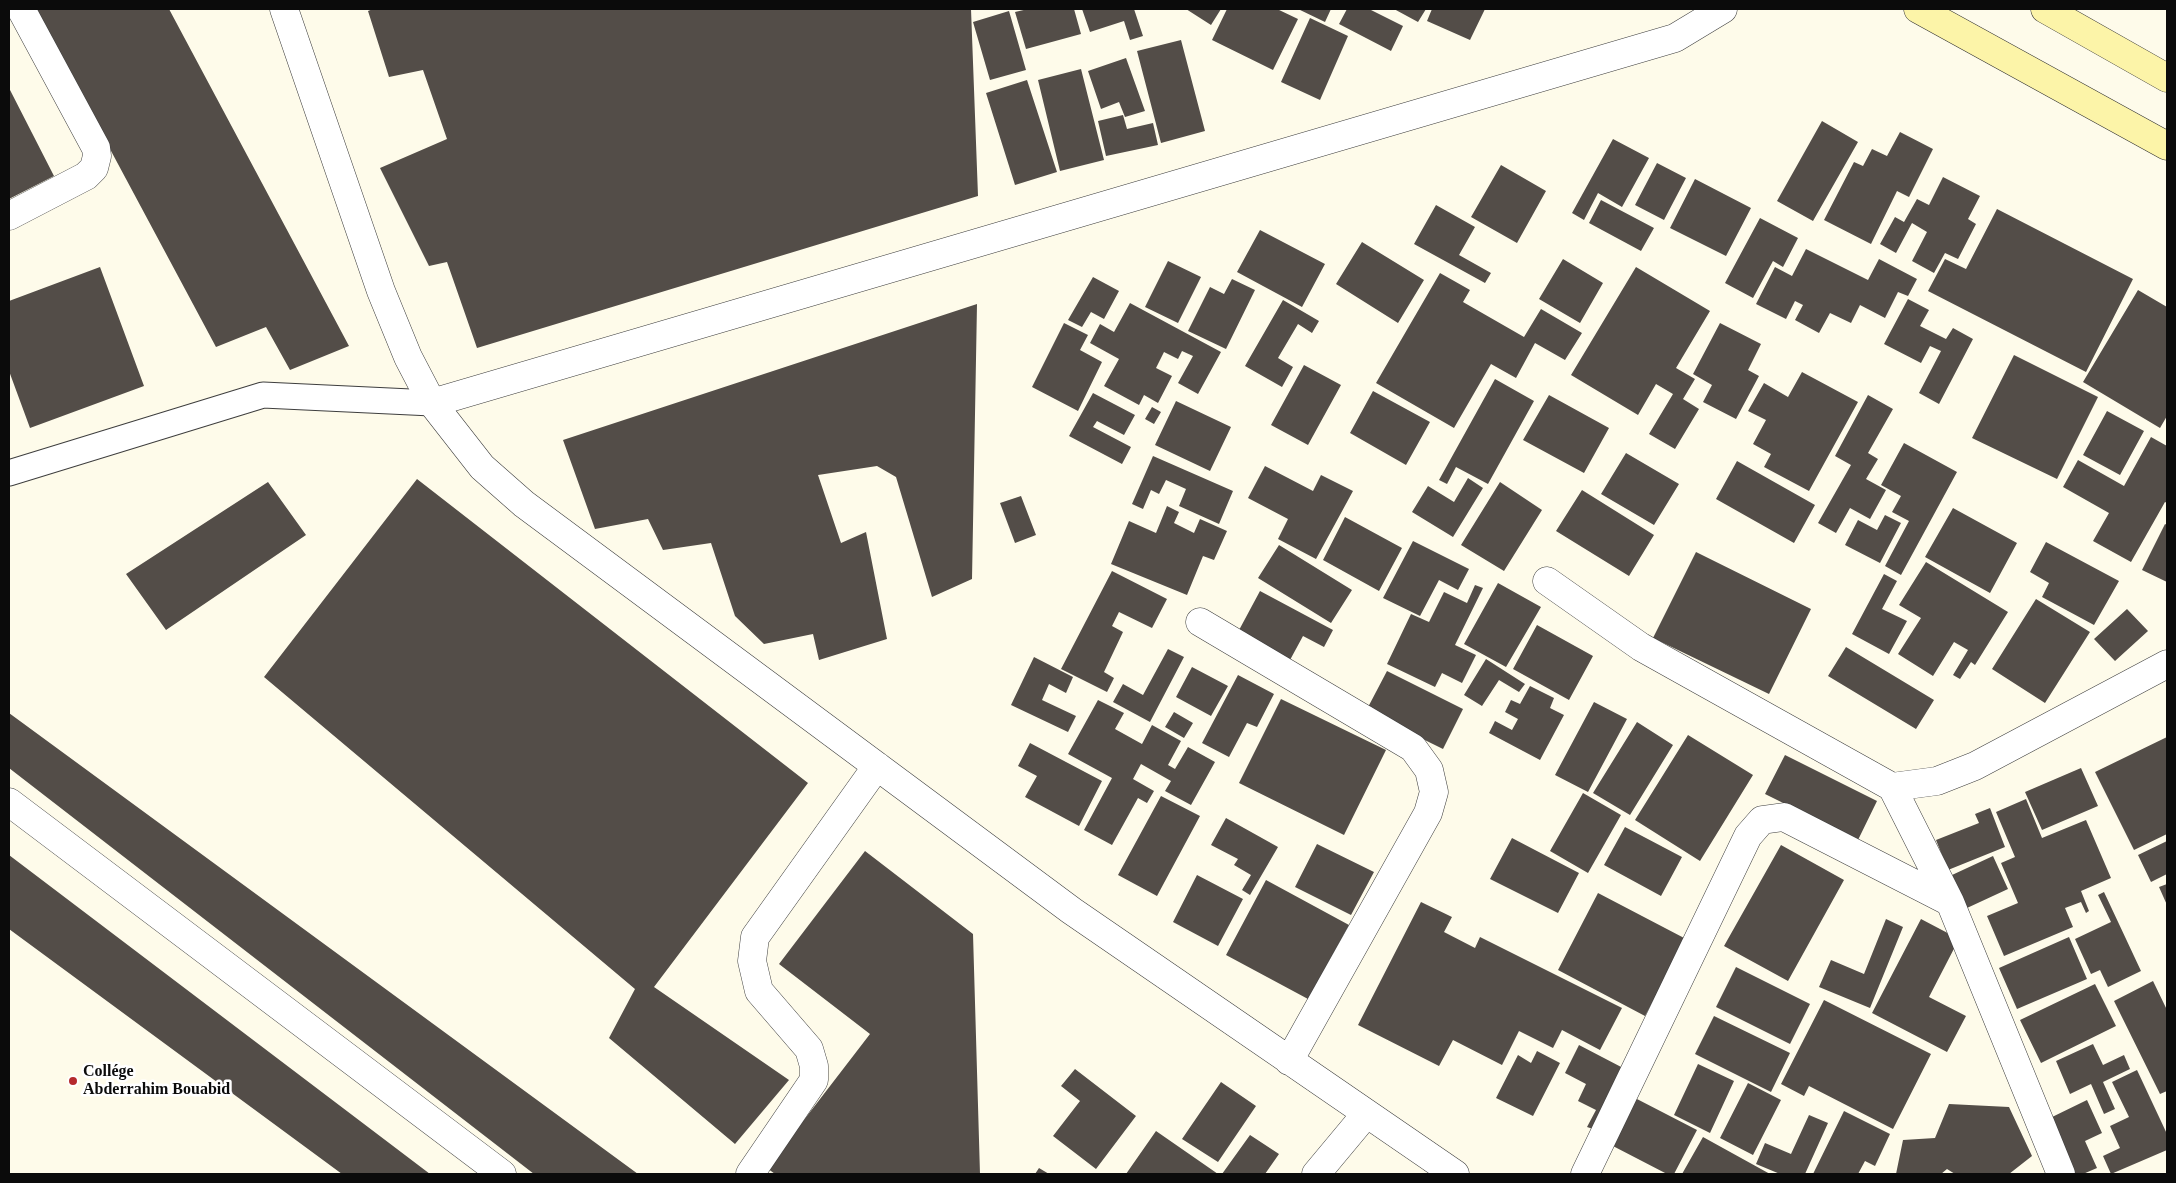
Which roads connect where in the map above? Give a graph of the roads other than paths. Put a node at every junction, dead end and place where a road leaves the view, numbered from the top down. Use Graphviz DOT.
graph roads {
  1 [pos="21,9"];
  2 [pos="284,9"];
  3 [pos="1723,9"];
  4 [pos="1918,9"];
  5 [pos="2045,9"];
  6 [pos="2167,78"];
  7 [pos="2167,146"];
  8 [pos="9,216"];
  9 [pos="432,403"];
  10 [pos="9,473"];
  11 [pos="1547,582"];
  12 [pos="1200,622"];
  13 [pos="2167,664"];
  14 [pos="877,766"];
  15 [pos="1892,787"];
  16 [pos="9,802"];
  17 [pos="1950,902"];
  18 [pos="1289,1061"];
  19 [pos="1366,1114"];
  20 [pos="502,1174"];
  21 [pos="750,1174"];
  22 [pos="1316,1174"];
  23 [pos="1455,1174"];
  24 [pos="1585,1174"];
  25 [pos="2061,1174"];
  1 -- 8 [label="street"];
  2 -- 9 [label="street"];
  3 -- 9 [label="street"];
  4 -- 7 [label="main road"];
  5 -- 6 [label="main road"];
  9 -- 10 [label="street"];
  9 -- 14 [label="street"];
  11 -- 15 [label="street"];
  12 -- 18 [label="street"];
  13 -- 15 [label="street"];
  14 -- 18 [label="street"];
  14 -- 21 [label="street"];
  15 -- 17 [label="street"];
  16 -- 20 [label="street"];
  17 -- 24 [label="street"];
  17 -- 25 [label="street"];
  18 -- 19 [label="street"];
  19 -- 22 [label="street"];
  19 -- 23 [label="street"];
}
